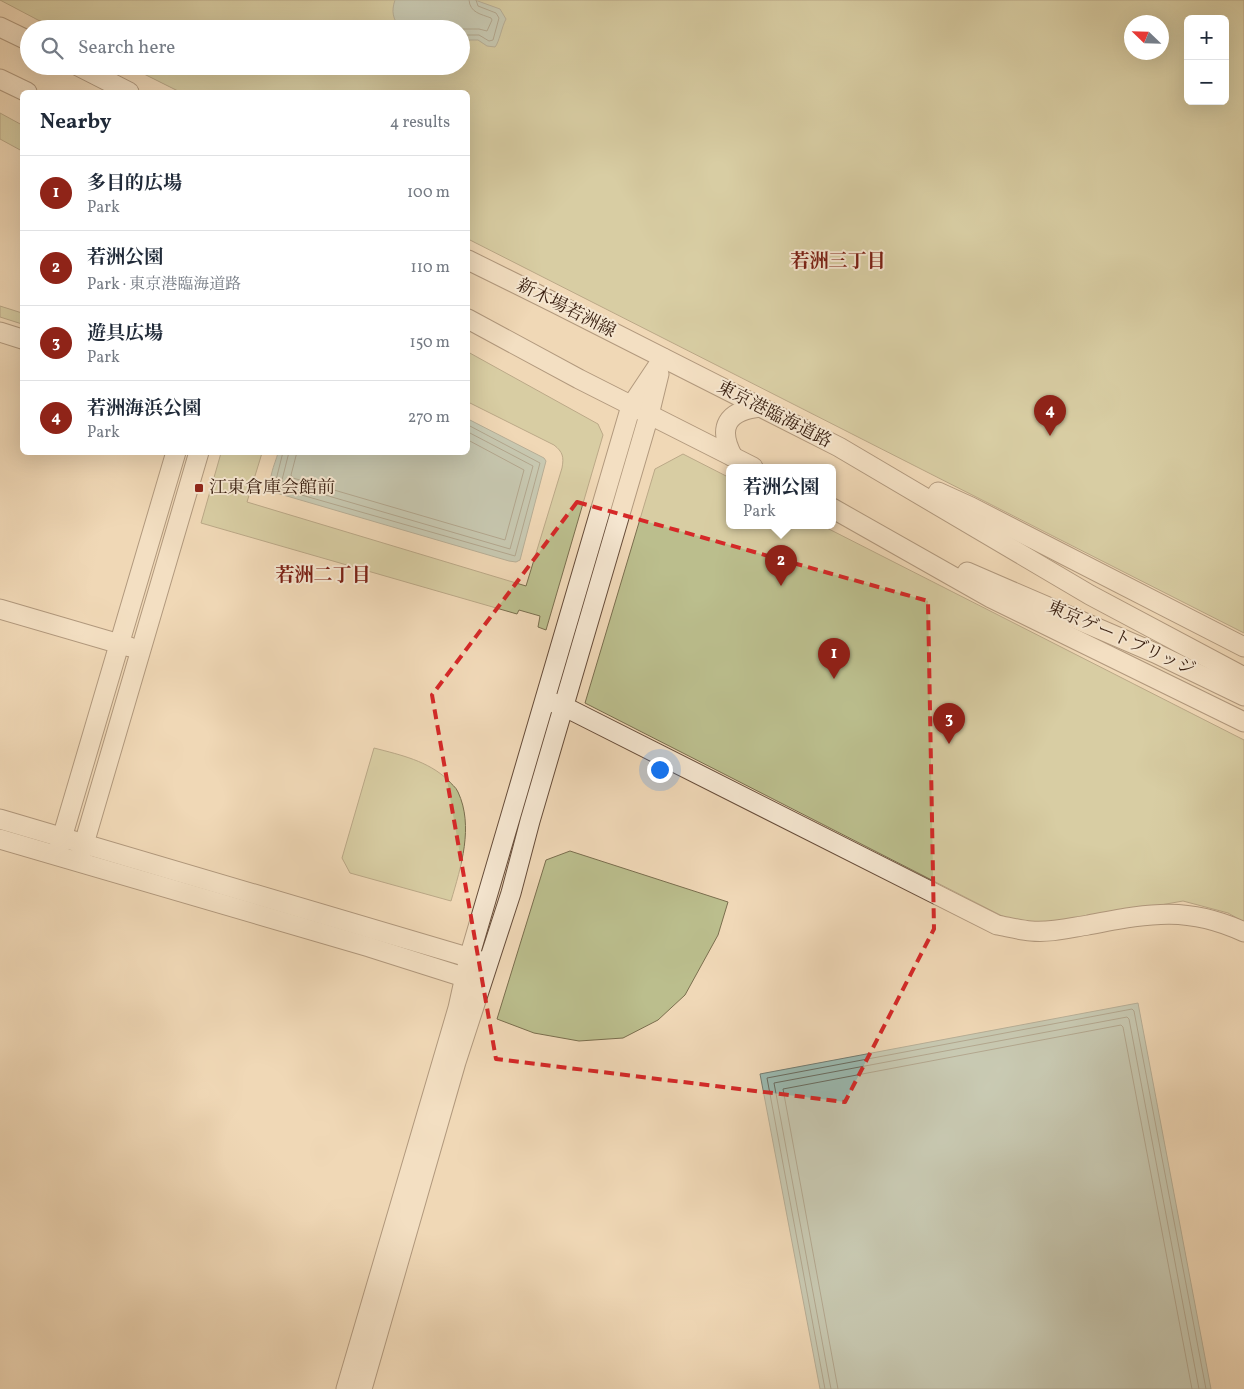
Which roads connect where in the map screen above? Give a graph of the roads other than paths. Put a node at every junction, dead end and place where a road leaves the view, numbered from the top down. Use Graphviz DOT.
graph roads {
  1 [pos="0,27"];
  2 [pos="20,37"];
  3 [pos="96,75"];
  4 [pos="0,79"];
  5 [pos="23,90"];
  6 [pos="125,90"];
  7 [pos="470,261"];
  8 [pos="470,320"];
  9 [pos="0,332"];
  10 [pos="20,338"];
  11 [pos="663,358"];
  12 [pos="632,406"];
  13 [pos="760,408"];
  14 [pos="649,415"];
  15 [pos="840,447"];
  16 [pos="175,455"];
  17 [pos="198,455"];
  18 [pos="733,457"];
  19 [pos="747,464"];
  20 [pos="836,510"];
  21 [pos="836,510"];
  22 [pos="1013,550"];
  23 [pos="0,609"];
  24 [pos="119,644"];
  25 [pos="1244,646"];
  26 [pos="141,650"];
  27 [pos="1244,678"];
  28 [pos="1244,696"];
  29 [pos="545,700"];
  30 [pos="563,706"];
  31 [pos="1244,722"];
  32 [pos="0,819"];
  33 [pos="62,837"];
  34 [pos="0,839"];
  35 [pos="84,844"];
  36 [pos="57,856"];
  37 [pos="78,862"];
  38 [pos="1244,932"];
  39 [pos="469,958"];
  40 [pos="489,964"];
  41 [pos="473,980"];
  42 [pos="346,1389"];
  43 [pos="362,1389"];
  1 -- 2 [label="street"];
  3 -- 6 [label="street"];
  4 -- 5 [label="street"];
  7 -- 11 [label="street, 新木場若洲線"];
  8 -- 12 [label="street"];
  9 -- 10 [label="street"];
  11 -- 12 [label="street"];
  11 -- 13 [label="street, 東京港臨海道路"];
  11 -- 14 [label="street"];
  12 -- 14 [label="street"];
  12 -- 29 [label="street"];
  13 -- 15 [label="street, 東京港臨海道路"];
  13 -- 18 [label="street"];
  14 -- 18 [label="street"];
  14 -- 30 [label="street"];
  15 -- 22 [label="street, 東京港臨海道路"];
  15 -- 25 [label="street"];
  16 -- 24 [label="street"];
  17 -- 26 [label="street"];
  18 -- 19 [label="street"];
  20 -- 28 [label="street, 東京ゲートブリッジ"];
  21 -- 31 [label="street"];
  22 -- 27 [label="street, 東京ゲートブリッジ"];
  23 -- 24 [label="street"];
  24 -- 26 [label="street"];
  24 -- 33 [label="street"];
  26 -- 35 [label="street"];
  29 -- 30 [label="street"];
  29 -- 39 [label="street"];
  30 -- 38 [label="street"];
  30 -- 40 [label="street"];
  32 -- 33 [label="street"];
  33 -- 35 [label="street"];
  33 -- 36 [label="street"];
  34 -- 36 [label="street"];
  35 -- 37 [label="street"];
  35 -- 39 [label="street"];
  36 -- 37 [label="street"];
  37 -- 41 [label="street"];
  39 -- 40 [label="street"];
  39 -- 41 [label="street"];
  40 -- 41 [label="street"];
  41 -- 42 [label="street"];
  41 -- 43 [label="street"];
}
